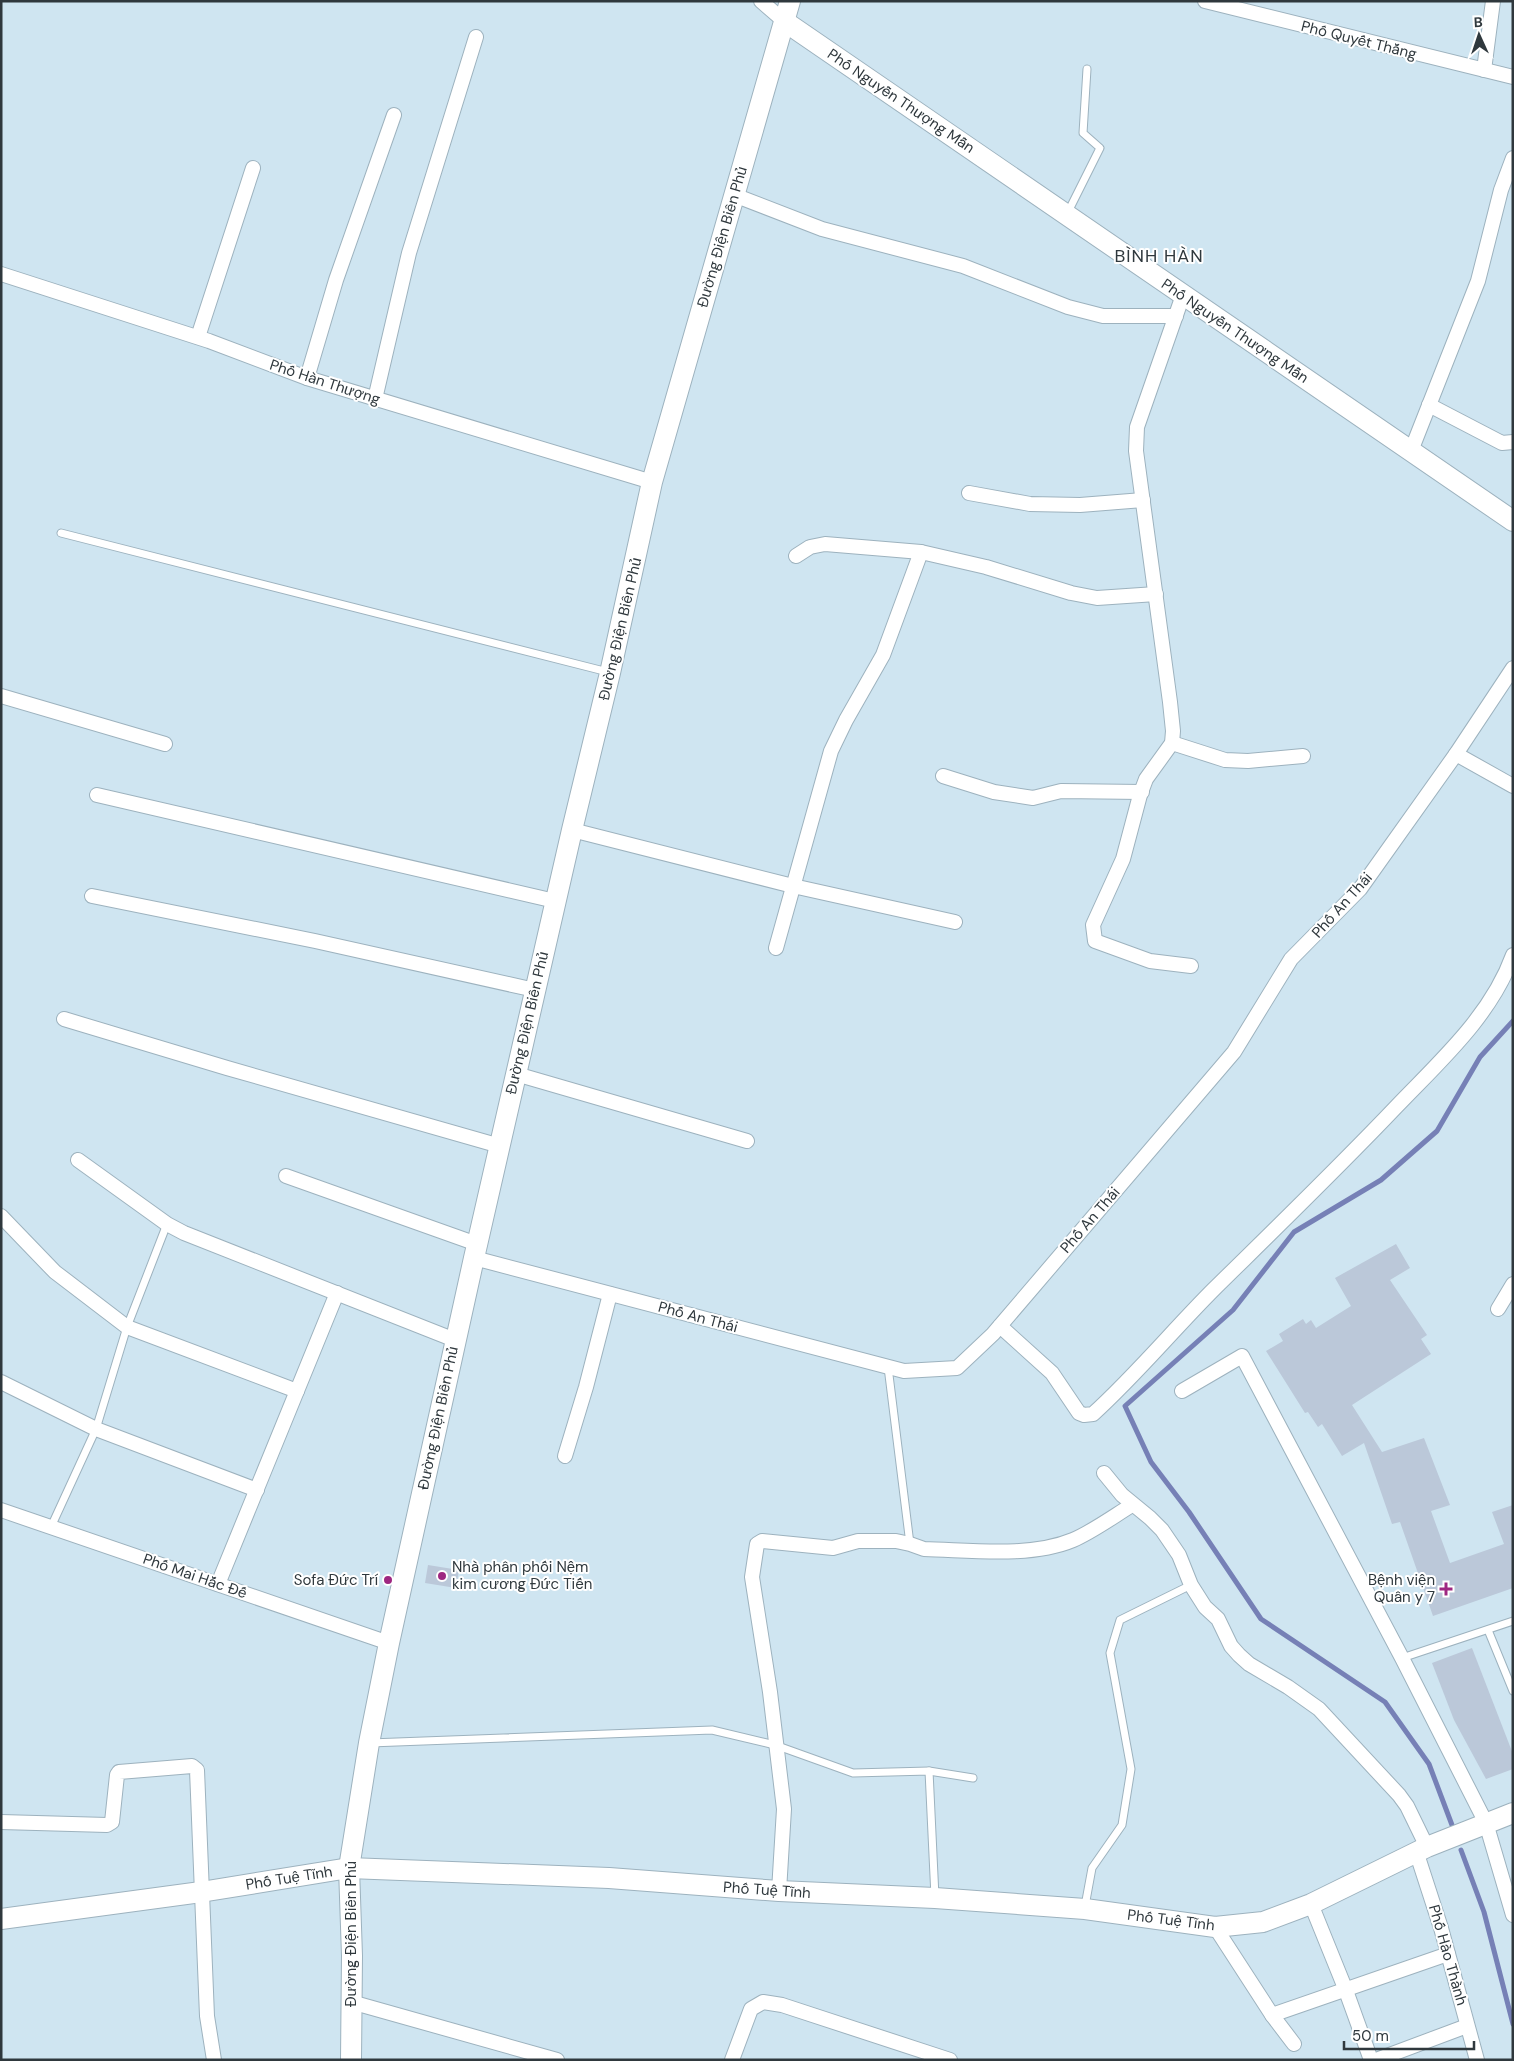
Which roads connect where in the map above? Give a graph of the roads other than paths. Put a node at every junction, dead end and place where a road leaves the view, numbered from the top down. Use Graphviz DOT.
graph roads {
  1 [pos="761,1"];
  2 [pos="790,1"];
  3 [pos="1205,1"];
  4 [pos="1493,1"];
  5 [pos="784,21"];
  6 [pos="476,37"];
  7 [pos="1087,69"];
  8 [pos="1484,70"];
  9 [pos="1513,77"];
  10 [pos="394,115"];
  11 [pos="1513,158"];
  12 [pos="253,168"];
  13 [pos="734,195"];
  14 [pos="1067,215"];
  15 [pos="1,274"];
  16 [pos="1183,295"];
  17 [pos="1176,316"];
  18 [pos="198,337"];
  19 [pos="307,378"];
  20 [pos="375,399"];
  21 [pos="1429,405"];
  22 [pos="1513,442"];
  23 [pos="1411,452"];
  24 [pos="652,482"];
  25 [pos="969,493"];
  26 [pos="1143,500"];
  27 [pos="1513,521"];
  28 [pos="61,533"];
  29 [pos="921,552"];
  30 [pos="796,556"];
  31 [pos="1156,594"];
  32 [pos="1513,668"];
  33 [pos="610,673"];
  34 [pos="1,696"];
  35 [pos="1172,743"];
  36 [pos="165,744"];
  37 [pos="1456,754"];
  38 [pos="1304,756"];
  39 [pos="943,776"];
  40 [pos="1513,786"];
  41 [pos="1142,792"];
  42 [pos="97,795"];
  43 [pos="572,830"];
  44 [pos="792,886"];
  45 [pos="92,896"];
  46 [pos="556,901"];
  47 [pos="955,922"];
  48 [pos="776,948"];
  49 [pos="1513,955"];
  50 [pos="1191,966"];
  51 [pos="535,990"];
  52 [pos="64,1019"];
  53 [pos="516,1074"];
  54 [pos="747,1141"];
  55 [pos="500,1146"];
  56 [pos="78,1160"];
  57 [pos="286,1176"];
  58 [pos="1,1216"];
  59 [pos="168,1224"];
  60 [pos="475,1251"];
  61 [pos="1513,1284"];
  62 [pos="337,1293"];
  63 [pos="610,1294"];
  64 [pos="1498,1309"];
  65 [pos="1000,1326"];
  66 [pos="127,1327"];
  67 [pos="455,1340"];
  68 [pos="888,1366"];
  69 [pos="1,1382"];
  70 [pos="297,1391"];
  71 [pos="1182,1391"];
  72 [pos="96,1429"];
  73 [pos="565,1456"];
  74 [pos="1104,1473"];
  75 [pos="257,1490"];
  76 [pos="1132,1505"];
  77 [pos="1,1510"];
  78 [pos="51,1527"];
  79 [pos="910,1544"];
  80 [pos="218,1584"];
  81 [pos="1191,1585"];
  82 [pos="1513,1621"];
  83 [pos="1488,1630"];
  84 [pos="389,1643"];
  85 [pos="1402,1658"];
  86 [pos="1513,1691"];
  87 [pos="369,1743"];
  88 [pos="775,1745"];
  89 [pos="929,1771"];
  90 [pos="973,1778"];
  91 [pos="1513,1813"];
  92 [pos="1,1822"];
  93 [pos="1486,1823"];
  94 [pos="1422,1849"];
  95 [pos="349,1868"];
  96 [pos="779,1891"];
  97 [pos="201,1892"];
  98 [pos="935,1898"];
  99 [pos="1312,1904"];
  100 [pos="1084,1909"];
  101 [pos="1513,1915"];
  102 [pos="1,1919"];
  103 [pos="1215,1926"];
  104 [pos="1448,1954"];
  105 [pos="1345,1988"];
  106 [pos="352,2002"];
  107 [pos="1272,2015"];
  108 [pos="1467,2026"];
  109 [pos="1294,2044"];
  110 [pos="214,2060"];
  111 [pos="351,2060"];
  112 [pos="557,2060"];
  113 [pos="732,2060"];
  114 [pos="950,2060"];
  115 [pos="1371,2060"];
  116 [pos="1376,2060"];
  117 [pos="1476,2060"];
  1 -- 5 [label="street"];
  2 -- 5 [label="street, Đường Điện Biên Phủ"];
  3 -- 8 [label="street, Phố Quyết Thắng"];
  4 -- 8 [label="street"];
  5 -- 13 [label="street, Đường Điện Biên Phủ"];
  5 -- 14 [label="street, Phố Nguyễn Thượng Mẫn"];
  6 -- 20 [label="street"];
  7 -- 14 [label="lane"];
  8 -- 9 [label="street, Phố Quyết Thắng"];
  10 -- 19 [label="street"];
  11 -- 21 [label="street"];
  12 -- 18 [label="street"];
  13 -- 17 [label="street"];
  13 -- 24 [label="street, Đường Điện Biên Phủ"];
  14 -- 16 [label="street, Phố Nguyễn Thượng Mẫn"];
  15 -- 18 [label="street, Phố Hàn Thượng"];
  16 -- 17 [label="street"];
  16 -- 23 [label="street, Phố Nguyễn Thượng Mẫn"];
  17 -- 26 [label="street"];
  18 -- 19 [label="street, Phố Hàn Thượng"];
  19 -- 20 [label="street, Phố Hàn Thượng"];
  20 -- 24 [label="street, Phố Hàn Thượng"];
  21 -- 22 [label="street"];
  21 -- 23 [label="street"];
  23 -- 27 [label="street, Phố Nguyễn Thượng Mẫn"];
  24 -- 33 [label="street, Đường Điện Biên Phủ"];
  25 -- 26 [label="street"];
  26 -- 31 [label="street"];
  28 -- 33 [label="lane"];
  29 -- 30 [label="street"];
  29 -- 31 [label="street"];
  29 -- 44 [label="street"];
  31 -- 35 [label="street"];
  32 -- 37 [label="street, Phố An Thái"];
  33 -- 43 [label="street, Đường Điện Biên Phủ"];
  34 -- 36 [label="street"];
  35 -- 38 [label="street"];
  35 -- 41 [label="street"];
  37 -- 40 [label="street"];
  37 -- 65 [label="street, Phố An Thái"];
  39 -- 41 [label="street"];
  41 -- 50 [label="street"];
  42 -- 46 [label="street"];
  43 -- 44 [label="street"];
  43 -- 46 [label="street, Đường Điện Biên Phủ"];
  44 -- 47 [label="street"];
  44 -- 48 [label="street"];
  45 -- 51 [label="street"];
  46 -- 51 [label="street, Đường Điện Biên Phủ"];
  49 -- 65 [label="street"];
  51 -- 53 [label="street, Đường Điện Biên Phủ"];
  52 -- 55 [label="street"];
  53 -- 54 [label="street"];
  53 -- 55 [label="street, Đường Điện Biên Phủ"];
  55 -- 60 [label="street, Đường Điện Biên Phủ"];
  56 -- 59 [label="street"];
  57 -- 60 [label="street, Phố An Thái"];
  58 -- 66 [label="street"];
  59 -- 62 [label="street"];
  59 -- 66 [label="lane"];
  60 -- 63 [label="street, Phố An Thái"];
  60 -- 67 [label="street, Đường Điện Biên Phủ"];
  61 -- 64 [label="street"];
  62 -- 67 [label="street"];
  62 -- 70 [label="street"];
  63 -- 68 [label="street, Phố An Thái"];
  63 -- 73 [label="street"];
  65 -- 68 [label="street, Phố An Thái"];
  66 -- 70 [label="street"];
  66 -- 72 [label="lane"];
  67 -- 84 [label="street, Đường Điện Biên Phủ"];
  68 -- 79 [label="lane"];
  69 -- 72 [label="street"];
  70 -- 75 [label="street"];
  71 -- 85 [label="street"];
  72 -- 75 [label="street"];
  72 -- 78 [label="lane"];
  74 -- 76 [label="street, Phố Hào Thành"];
  75 -- 80 [label="street"];
  76 -- 79 [label="street"];
  76 -- 81 [label="street, Phố Hào Thành"];
  77 -- 78 [label="street, Phố Mai Hắc Đế"];
  78 -- 80 [label="street, Phố Mai Hắc Đế"];
  79 -- 88 [label="street"];
  80 -- 84 [label="street, Phố Mai Hắc Đế"];
  81 -- 94 [label="street, Phố Hào Thành"];
  81 -- 100 [label="lane"];
  82 -- 83 [label="lane"];
  83 -- 85 [label="lane"];
  83 -- 86 [label="lane"];
  84 -- 87 [label="street, Đường Điện Biên Phủ"];
  85 -- 93 [label="street"];
  87 -- 88 [label="lane"];
  87 -- 95 [label="street, Đường Điện Biên Phủ"];
  88 -- 89 [label="lane"];
  88 -- 96 [label="street"];
  89 -- 90 [label="lane"];
  89 -- 98 [label="lane"];
  91 -- 93 [label="street, Phố Tuệ Tĩnh"];
  92 -- 97 [label="street"];
  93 -- 94 [label="street, Phố Tuệ Tĩnh"];
  93 -- 101 [label="street"];
  94 -- 99 [label="street, Phố Tuệ Tĩnh"];
  94 -- 104 [label="street, Phố Hào Thành"];
  95 -- 96 [label="street, Phố Tuệ Tĩnh"];
  95 -- 97 [label="street, Phố Tuệ Tĩnh"];
  95 -- 106 [label="street, Đường Điện Biên Phủ"];
  96 -- 98 [label="street, Phố Tuệ Tĩnh"];
  97 -- 102 [label="street, Phố Tuệ Tĩnh"];
  97 -- 110 [label="street"];
  98 -- 100 [label="street, Phố Tuệ Tĩnh"];
  99 -- 103 [label="street, Phố Tuệ Tĩnh"];
  99 -- 105 [label="street"];
  100 -- 103 [label="street, Phố Tuệ Tĩnh"];
  103 -- 107 [label="street"];
  104 -- 105 [label="street"];
  104 -- 108 [label="street, Phố Hào Thành"];
  105 -- 107 [label="street"];
  105 -- 115 [label="street"];
  106 -- 111 [label="street, Đường Điện Biên Phủ"];
  106 -- 112 [label="street"];
  107 -- 109 [label="street"];
  108 -- 116 [label="street"];
  108 -- 117 [label="street, Phố Hào Thành"];
  113 -- 114 [label="street"];
}
